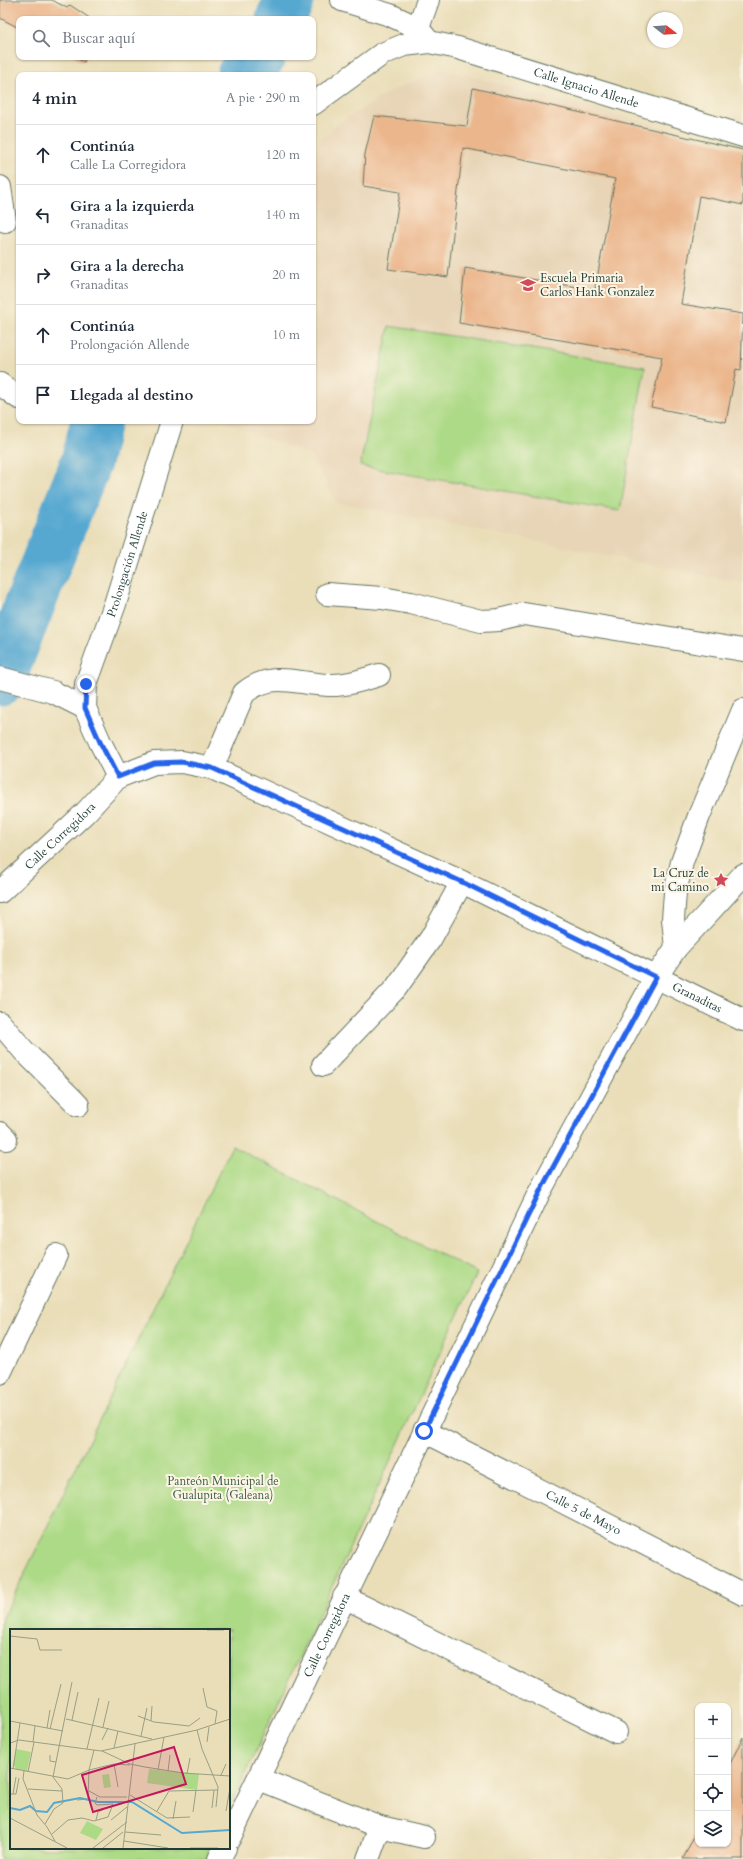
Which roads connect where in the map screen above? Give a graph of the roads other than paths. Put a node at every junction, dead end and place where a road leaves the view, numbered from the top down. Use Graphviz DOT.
graph roads {
  1 [pos="342,0"];
  2 [pos="428,0"];
  3 [pos="423,35"];
  4 [pos="316,102"];
  5 [pos="743,136"];
  6 [pos="0,187"];
  7 [pos="5,221"];
  8 [pos="0,384"];
  9 [pos="16,396"];
  10 [pos="171,424"];
  11 [pos="327,594"];
  12 [pos="743,650"];
  13 [pos="380,675"];
  14 [pos="0,678"];
  15 [pos="85,708"];
  16 [pos="743,710"];
  17 [pos="212,768"];
  18 [pos="118,777"];
  19 [pos="743,875"];
  20 [pos="462,882"];
  21 [pos="0,892"];
  22 [pos="676,948"];
  23 [pos="656,977"];
  24 [pos="743,1020"];
  25 [pos="0,1023"];
  26 [pos="323,1065"];
  27 [pos="78,1105"];
  28 [pos="56,1256"];
  29 [pos="0,1373"];
  30 [pos="424,1431"];
  31 [pos="743,1594"];
  32 [pos="344,1597"];
  33 [pos="616,1732"];
  34 [pos="258,1779"];
  35 [pos="380,1827"];
  36 [pos="230,1837"];
  37 [pos="424,1837"];
  38 [pos="224,1849"];
  39 [pos="219,1859"];
  40 [pos="368,1859"];
  1 -- 3 [label="street"];
  2 -- 3 [label="street"];
  3 -- 4 [label="street"];
  3 -- 5 [label="street, Calle Ignacio Allende"];
  6 -- 7 [label="street"];
  8 -- 9 [label="street"];
  10 -- 15 [label="street, Prolongación Allende"];
  11 -- 12 [label="street"];
  13 -- 17 [label="street"];
  14 -- 15 [label="street"];
  15 -- 18 [label="street"];
  16 -- 22 [label="street"];
  17 -- 18 [label="street, Granaditas"];
  17 -- 20 [label="street, Granaditas"];
  18 -- 21 [label="street, Calle Corregidora"];
  19 -- 22 [label="street, Calle Corregidora"];
  20 -- 23 [label="street, Granaditas"];
  20 -- 26 [label="street"];
  22 -- 23 [label="street, Calle Corregidora"];
  23 -- 24 [label="street, Granaditas"];
  23 -- 30 [label="street, Calle Corregidora"];
  25 -- 27 [label="street"];
  28 -- 29 [label="street"];
  30 -- 31 [label="street, Calle 5 de Mayo"];
  30 -- 32 [label="street, Calle Corregidora"];
  32 -- 33 [label="street"];
  32 -- 34 [label="street, Calle Corregidora"];
  34 -- 35 [label="street"];
  34 -- 36 [label="street, Calle Corregidora"];
  35 -- 37 [label="street"];
  35 -- 40 [label="street"];
  38 -- 39 [label="street"];
}
